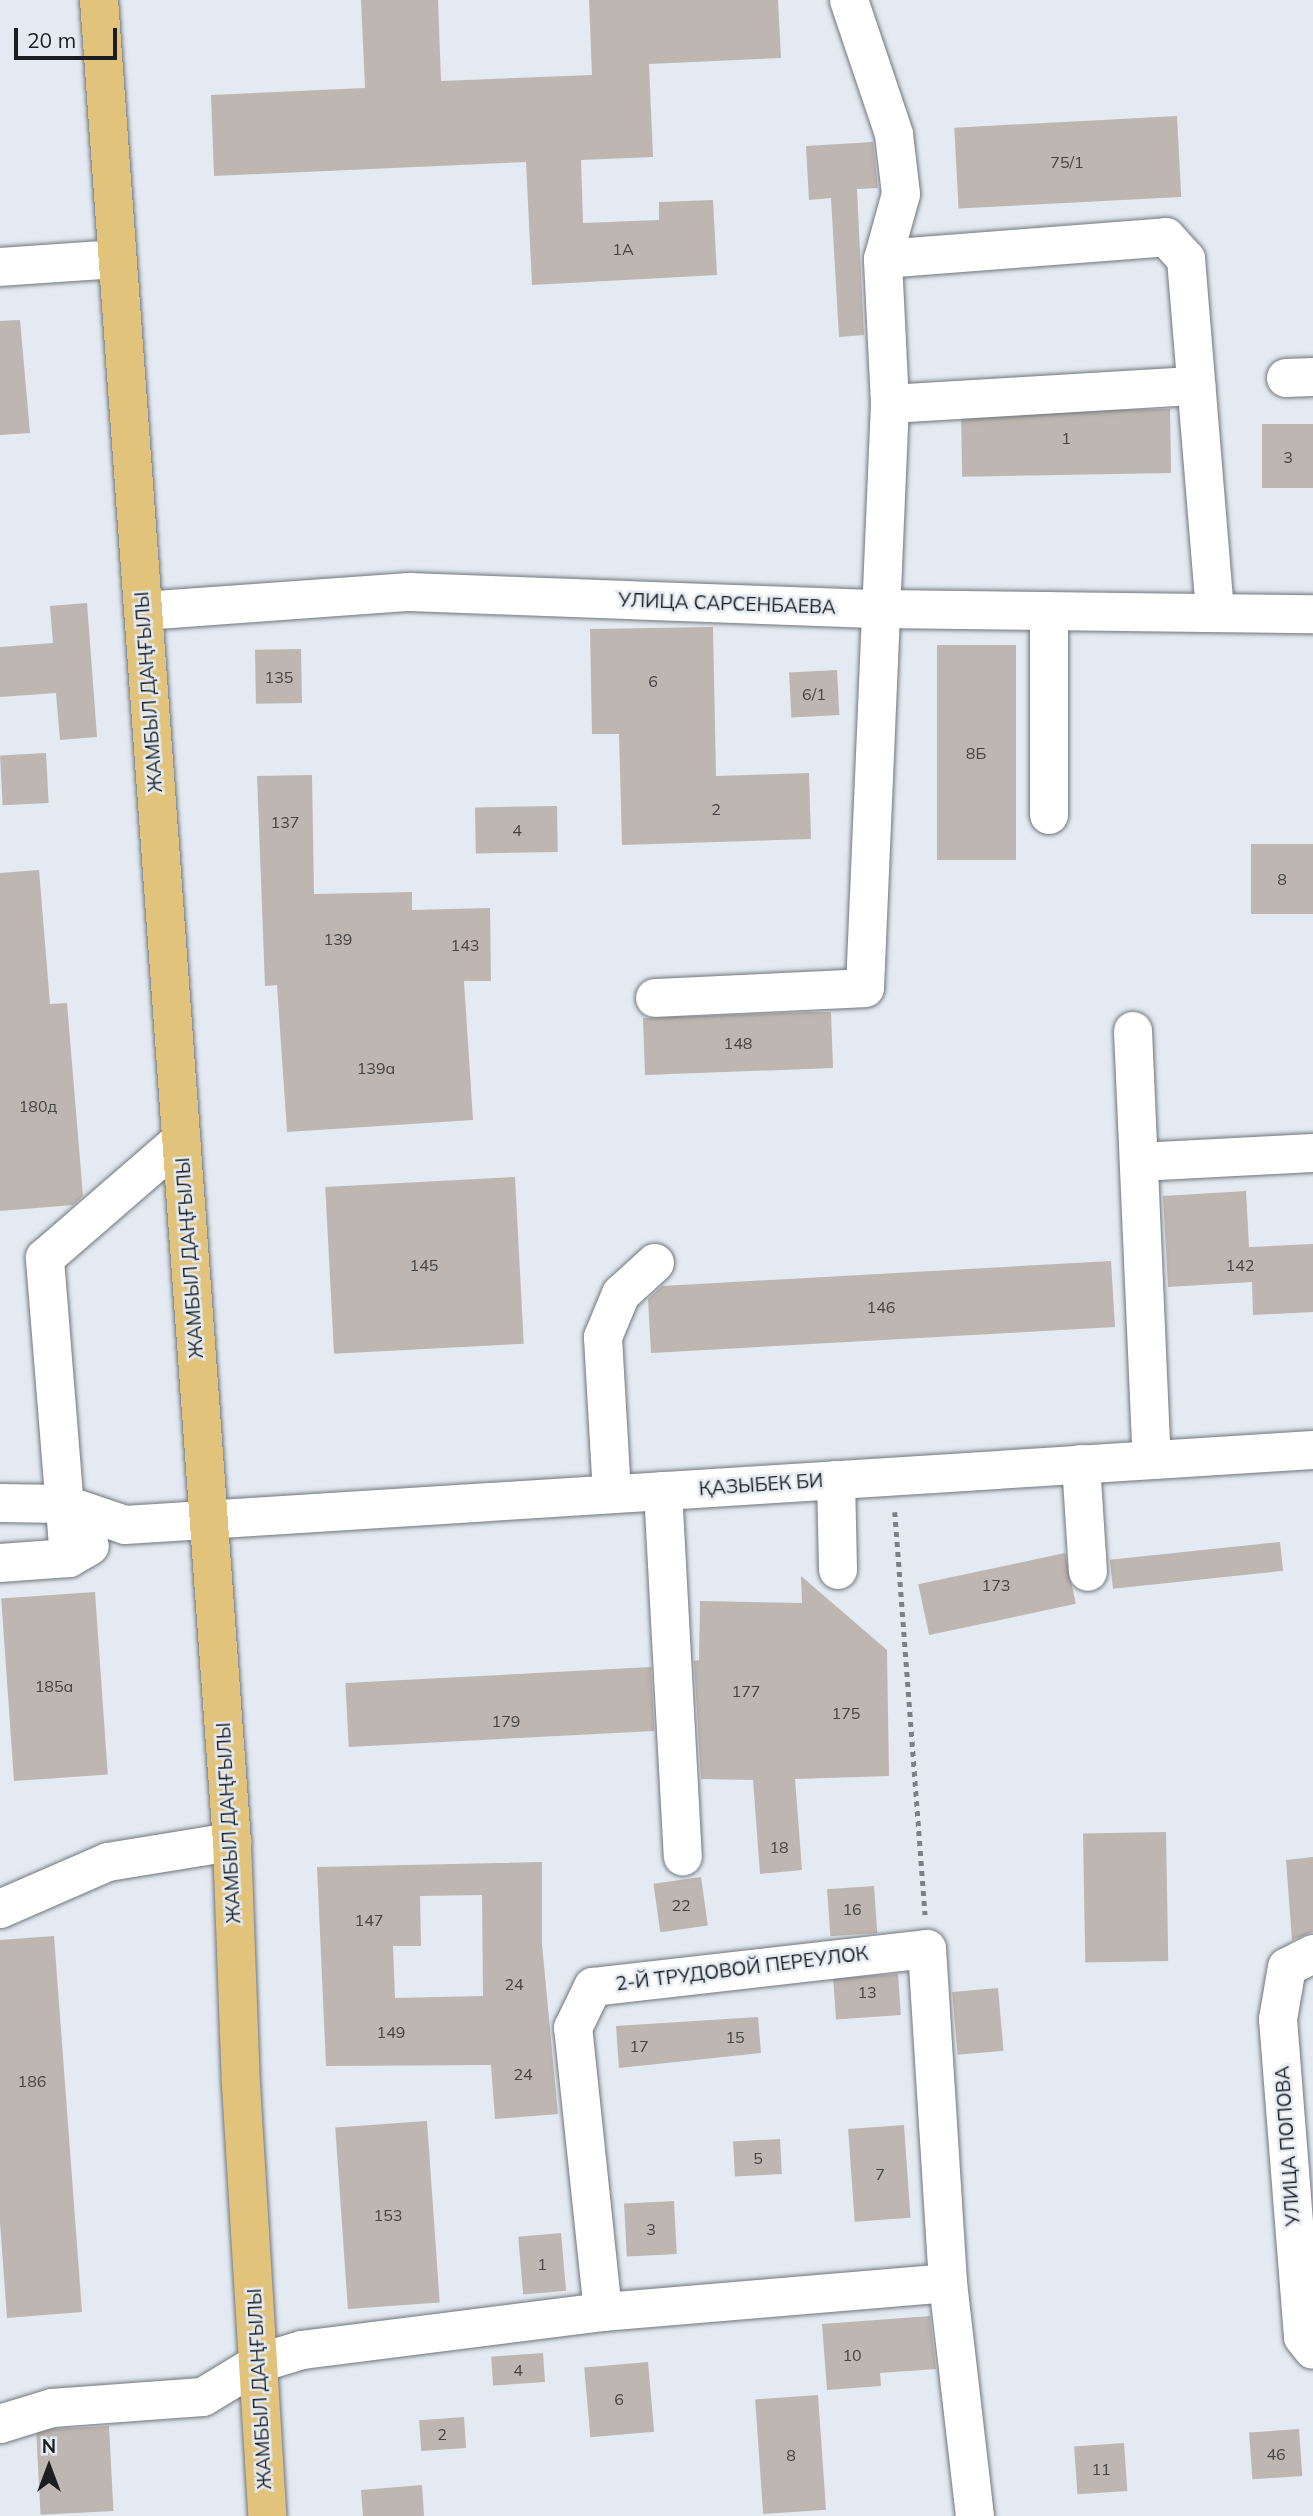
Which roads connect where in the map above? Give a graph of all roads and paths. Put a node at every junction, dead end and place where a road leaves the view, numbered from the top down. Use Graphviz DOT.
graph roads {
  1 [pos="849,0"];
  2 [pos="99,4"];
  3 [pos="117,259"];
  4 [pos="883,259"];
  5 [pos="0,267"];
  6 [pos="1196,386"];
  7 [pos="890,404"];
  8 [pos="880,609"];
  9 [pos="143,611"];
  10 [pos="1049,611"];
  11 [pos="1215,613"];
  12 [pos="1313,614"];
  13 [pos="1049,816"];
  14 [pos="655,998"];
  15 [pos="1133,1031"];
  16 [pos="181,1140"];
  17 [pos="1313,1153"];
  18 [pos="1139,1162"];
  19 [pos="655,1263"];
  20 [pos="1313,1450"];
  21 [pos="1152,1460"];
  22 [pos="1081,1464"];
  23 [pos="892,1476"];
  24 [pos="836,1480"];
  25 [pos="663,1491"];
  26 [pos="612,1494"];
  27 [pos="0,1503"];
  28 [pos="63,1504"];
  29 [pos="209,1521"];
  30 [pos="125,1525"];
  31 [pos="69,1558"];
  32 [pos="0,1563"];
  33 [pos="838,1570"];
  34 [pos="1088,1572"];
  35 [pos="232,1842"];
  36 [pos="683,1856"];
  37 [pos="0,1909"];
  38 [pos="927,1949"];
  39 [pos="1313,1954"];
  40 [pos="948,2283"];
  41 [pos="603,2312"];
  42 [pos="1313,2350"];
  43 [pos="258,2363"];
  44 [pos="0,2424"];
  45 [pos="267,2516"];
  46 [pos="975,2516"];
  1 -- 4 [label="street"];
  2 -- 3 [label="main road, ЖАМБЫЛ ДАҢҒЫЛЫ"];
  3 -- 5 [label="street"];
  3 -- 9 [label="main road, ЖАМБЫЛ ДАҢҒЫЛЫ"];
  4 -- 6 [label="street"];
  4 -- 7 [label="street"];
  6 -- 7 [label="street"];
  6 -- 11 [label="street"];
  7 -- 8 [label="street"];
  8 -- 9 [label="street, УЛИЦА САРСЕНБАЕВА"];
  8 -- 10 [label="street, УЛИЦА САРСЕНБАЕВА"];
  8 -- 14 [label="street"];
  9 -- 16 [label="main road, ЖАМБЫЛ ДАҢҒЫЛЫ"];
  10 -- 11 [label="street, УЛИЦА САРСЕНБАЕВА"];
  10 -- 13 [label="street"];
  11 -- 12 [label="street, УЛИЦА САРСЕНБАЕВА"];
  15 -- 18 [label="street"];
  16 -- 28 [label="street"];
  16 -- 29 [label="main road, ЖАМБЫЛ ДАҢҒЫЛЫ"];
  17 -- 18 [label="street"];
  18 -- 21 [label="street"];
  19 -- 26 [label="street"];
  20 -- 21 [label="street, ҚАЗЫБЕК БИ"];
  21 -- 22 [label="street, ҚАЗЫБЕК БИ"];
  22 -- 23 [label="street, ҚАЗЫБЕК БИ"];
  22 -- 34 [label="street"];
  23 -- 24 [label="street, ҚАЗЫБЕК БИ"];
  23 -- 38 [label="path"];
  24 -- 25 [label="street, ҚАЗЫБЕК БИ"];
  24 -- 33 [label="street"];
  25 -- 26 [label="street, ҚАЗЫБЕК БИ"];
  25 -- 36 [label="street"];
  26 -- 29 [label="street, ҚАЗЫБЕК БИ"];
  27 -- 28 [label="street"];
  28 -- 30 [label="street"];
  28 -- 31 [label="street"];
  29 -- 30 [label="street, ҚАЗЫБЕК БИ"];
  29 -- 35 [label="main road, ЖАМБЫЛ ДАҢҒЫЛЫ"];
  30 -- 31 [label="street"];
  31 -- 32 [label="street"];
  35 -- 37 [label="street"];
  35 -- 43 [label="main road, ЖАМБЫЛ ДАҢҒЫЛЫ"];
  38 -- 40 [label="street"];
  38 -- 41 [label="street, 2-Й ТРУДОВОЙ ПЕРЕУЛОК"];
  39 -- 42 [label="street, УЛИЦА ПОПОВА"];
  40 -- 41 [label="street"];
  40 -- 46 [label="street"];
  41 -- 43 [label="street"];
  43 -- 44 [label="street"];
  43 -- 45 [label="main road, ЖАМБЫЛ ДАҢҒЫЛЫ"];
}
